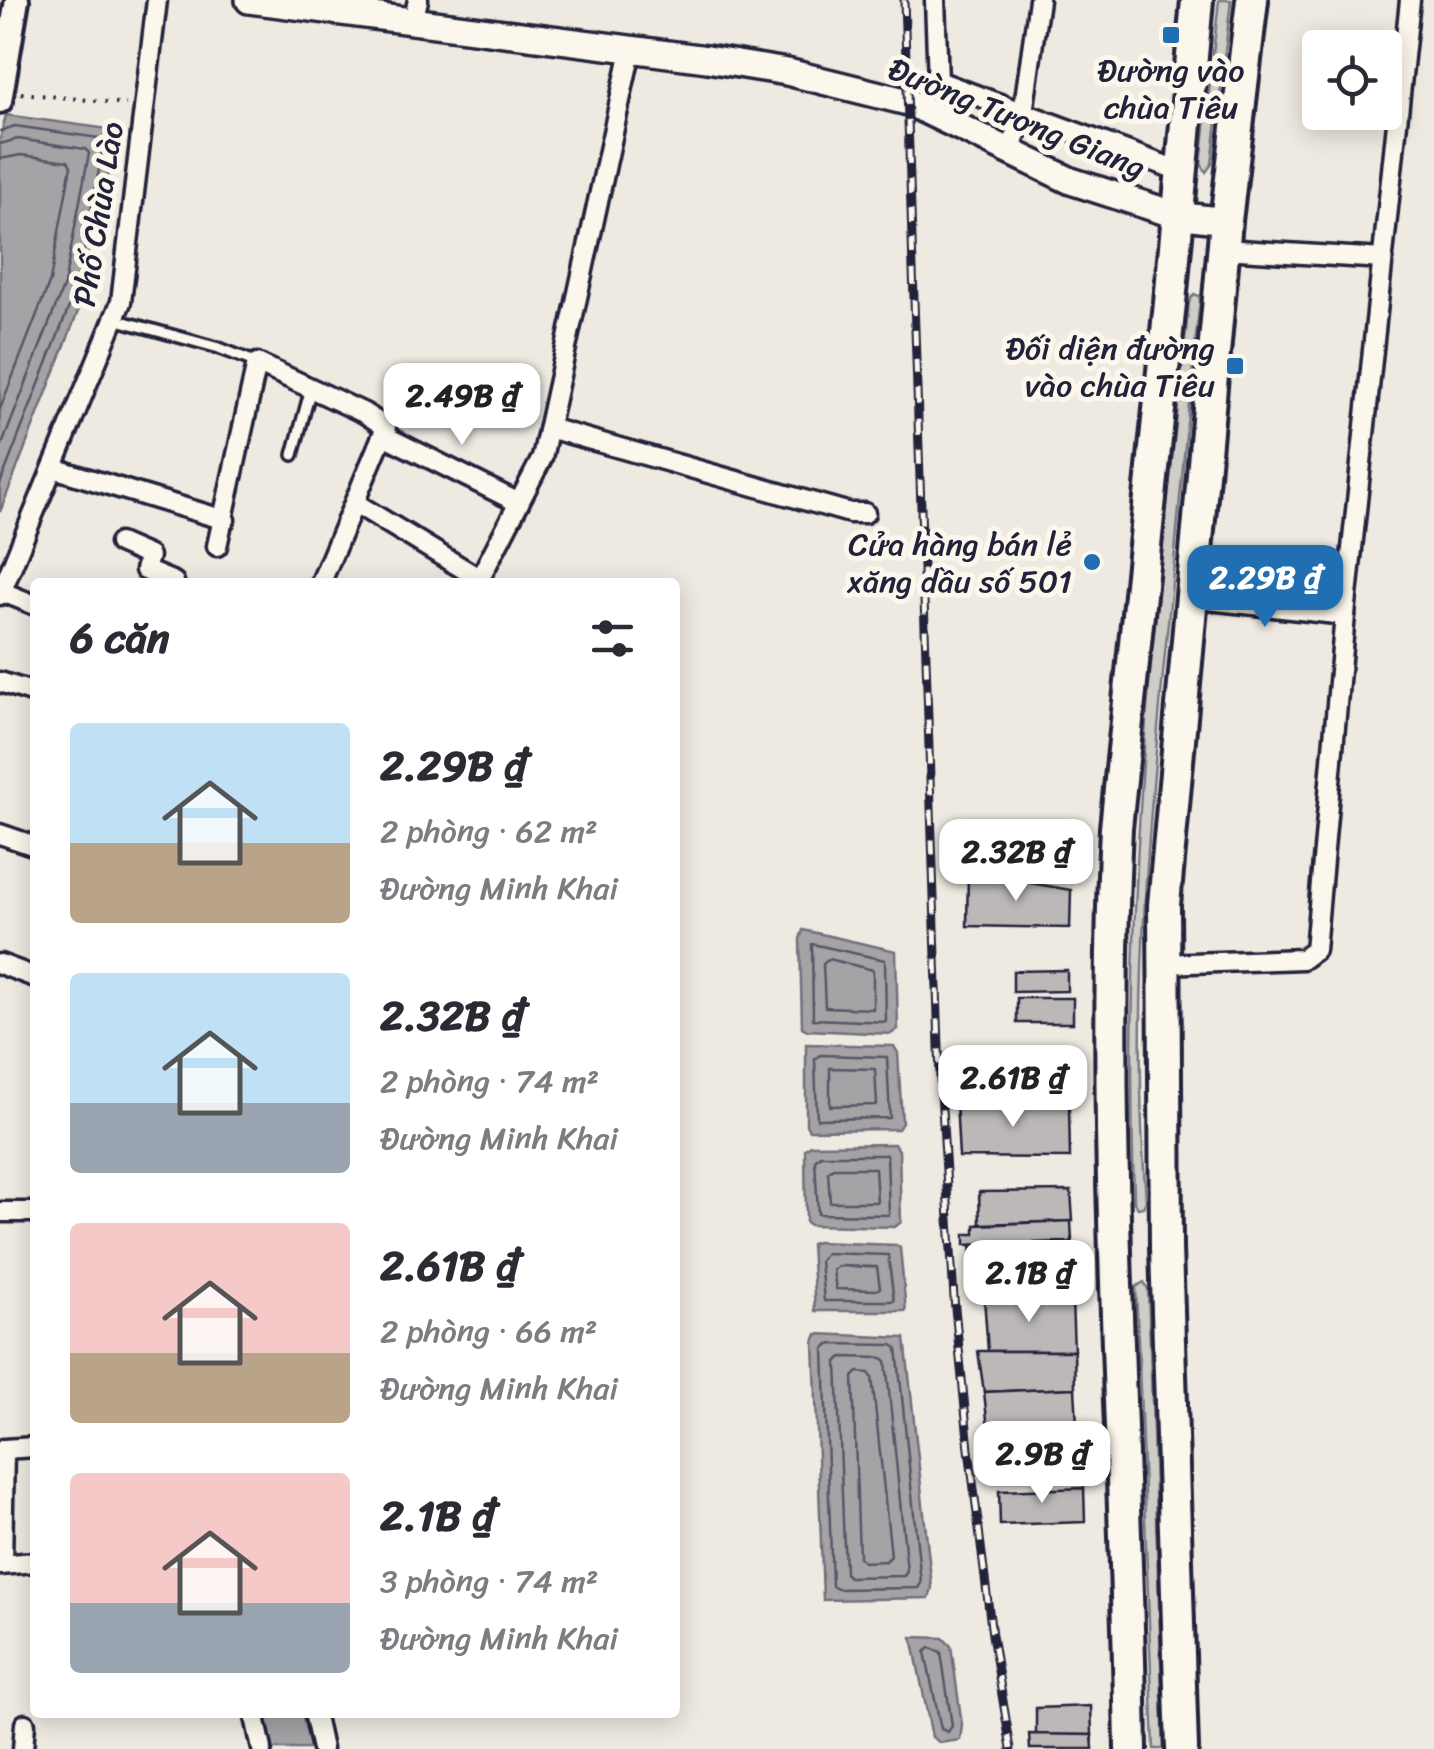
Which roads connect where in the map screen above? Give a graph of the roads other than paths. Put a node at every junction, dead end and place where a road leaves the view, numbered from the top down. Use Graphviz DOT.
graph roads {
  1 [pos="17,0"];
  2 [pos="157,0"];
  3 [pos="249,0"];
  4 [pos="934,0"];
  5 [pos="1039,0"];
  6 [pos="1196,0"];
  7 [pos="1252,0"];
  8 [pos="1410,0"];
  9 [pos="415,11"];
  10 [pos="631,50"];
  11 [pos="1,96"];
  12 [pos="1023,113"];
  13 [pos="1010,150"];
  14 [pos="1180,171"];
  15 [pos="1176,215"];
  16 [pos="1225,235"];
  17 [pos="1383,259"];
  18 [pos="114,319"];
  19 [pos="257,364"];
  20 [pos="311,388"];
  21 [pos="550,428"];
  22 [pos="384,436"];
  23 [pos="293,455"];
  24 [pos="53,468"];
  25 [pos="355,503"];
  26 [pos="519,503"];
  27 [pos="866,514"];
  28 [pos="225,520"];
  29 [pos="119,543"];
  30 [pos="217,546"];
  31 [pos="164,578"];
  32 [pos="323,578"];
  33 [pos="474,578"];
  34 [pos="481,578"];
  35 [pos="0,593"];
  36 [pos="1190,598"];
  37 [pos="30,603"];
  38 [pos="1345,614"];
  39 [pos="0,682"];
  40 [pos="30,692"];
  41 [pos="0,834"];
  42 [pos="30,844"];
  43 [pos="0,964"];
  44 [pos="1162,964"];
  45 [pos="30,975"];
  46 [pos="0,1212"];
  47 [pos="30,1212"];
  48 [pos="1166,1248"];
  49 [pos="1114,1250"];
  50 [pos="30,1447"];
  51 [pos="30,1562"];
  52 [pos="1,1565"];
  53 [pos="255,1718"];
  54 [pos="315,1718"];
  55 [pos="25,1724"];
  56 [pos="23,1749"];
  57 [pos="262,1749"];
  58 [pos="322,1749"];
  59 [pos="1132,1749"];
  60 [pos="1182,1749"];
  1 -- 11 [label="street"];
  2 -- 18 [label="street, Phố Chùa Lào"];
  3 -- 9 [label="main road, Đường Tương Giang"];
  4 -- 12 [label="street"];
  5 -- 12 [label="street"];
  6 -- 14 [label="main road"];
  7 -- 16 [label="main road"];
  8 -- 17 [label="street"];
  9 -- 10 [label="main road, Đường Tương Giang"];
  10 -- 13 [label="main road, Đường Tương Giang"];
  10 -- 21 [label="street"];
  12 -- 13 [label="street"];
  12 -- 14 [label="street"];
  13 -- 15 [label="main road, Đường Tương Giang"];
  14 -- 15 [label="main road"];
  15 -- 16 [label="main road, Đường Tương Giang"];
  15 -- 49 [label="main road"];
  16 -- 17 [label="street"];
  16 -- 36 [label="main road"];
  17 -- 38 [label="street"];
  18 -- 19 [label="lane"];
  18 -- 24 [label="street, Phố Chùa Lào"];
  19 -- 20 [label="street"];
  19 -- 28 [label="street"];
  20 -- 22 [label="street"];
  20 -- 23 [label="lane"];
  21 -- 26 [label="street"];
  21 -- 27 [label="street"];
  22 -- 25 [label="street"];
  22 -- 26 [label="street"];
  24 -- 28 [label="street"];
  24 -- 35 [label="street, Phố Chùa Lào"];
  25 -- 32 [label="street"];
  25 -- 33 [label="street"];
  26 -- 34 [label="street"];
  28 -- 30 [label="street"];
  29 -- 31 [label="street"];
  35 -- 37 [label="street"];
  36 -- 38 [label="street"];
  36 -- 44 [label="main road"];
  38 -- 44 [label="street"];
  39 -- 40 [label="street"];
  41 -- 42 [label="street"];
  43 -- 45 [label="street"];
  44 -- 48 [label="main road"];
  46 -- 47 [label="street"];
  48 -- 49 [label="main road"];
  48 -- 60 [label="main road"];
  49 -- 59 [label="main road"];
  50 -- 52 [label="street"];
  51 -- 52 [label="street"];
  53 -- 57 [label="street"];
  54 -- 58 [label="street"];
  55 -- 56 [label="street"];
}
